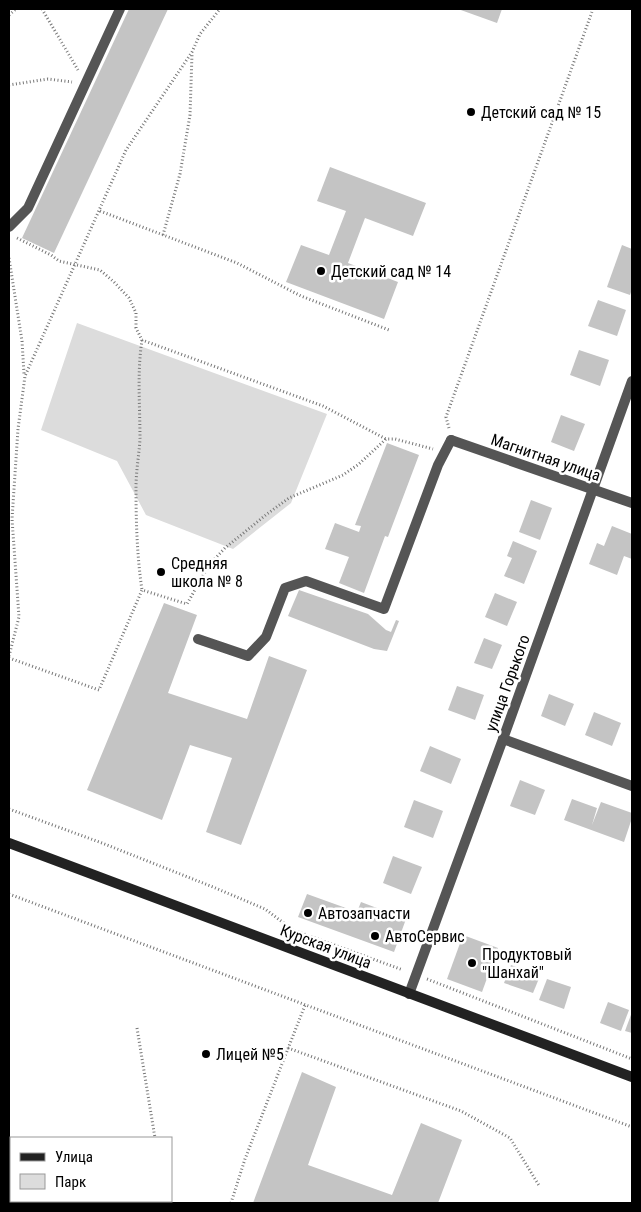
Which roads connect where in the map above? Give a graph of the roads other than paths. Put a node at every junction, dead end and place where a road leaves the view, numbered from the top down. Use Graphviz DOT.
graph roads {
  1 [pos="120,9"];
  2 [pos="9,227"];
  3 [pos="632,381"];
  4 [pos="592,489"];
  5 [pos="632,503"];
  6 [pos="198,639"];
  7 [pos="503,739"];
  8 [pos="632,786"];
  9 [pos="9,843"];
  10 [pos="409,994"];
  11 [pos="632,1077"];
  1 -- 2 [label="street"];
  3 -- 4 [label="street, улица Горького"];
  4 -- 5 [label="street, Магнитная улица"];
  4 -- 6 [label="street, Магнитная улица"];
  4 -- 7 [label="street, улица Горького"];
  7 -- 8 [label="street"];
  7 -- 10 [label="street, улица Горького"];
  9 -- 10 [label="main road, Курская улица"];
  10 -- 11 [label="main road, Курская улица"];
}
